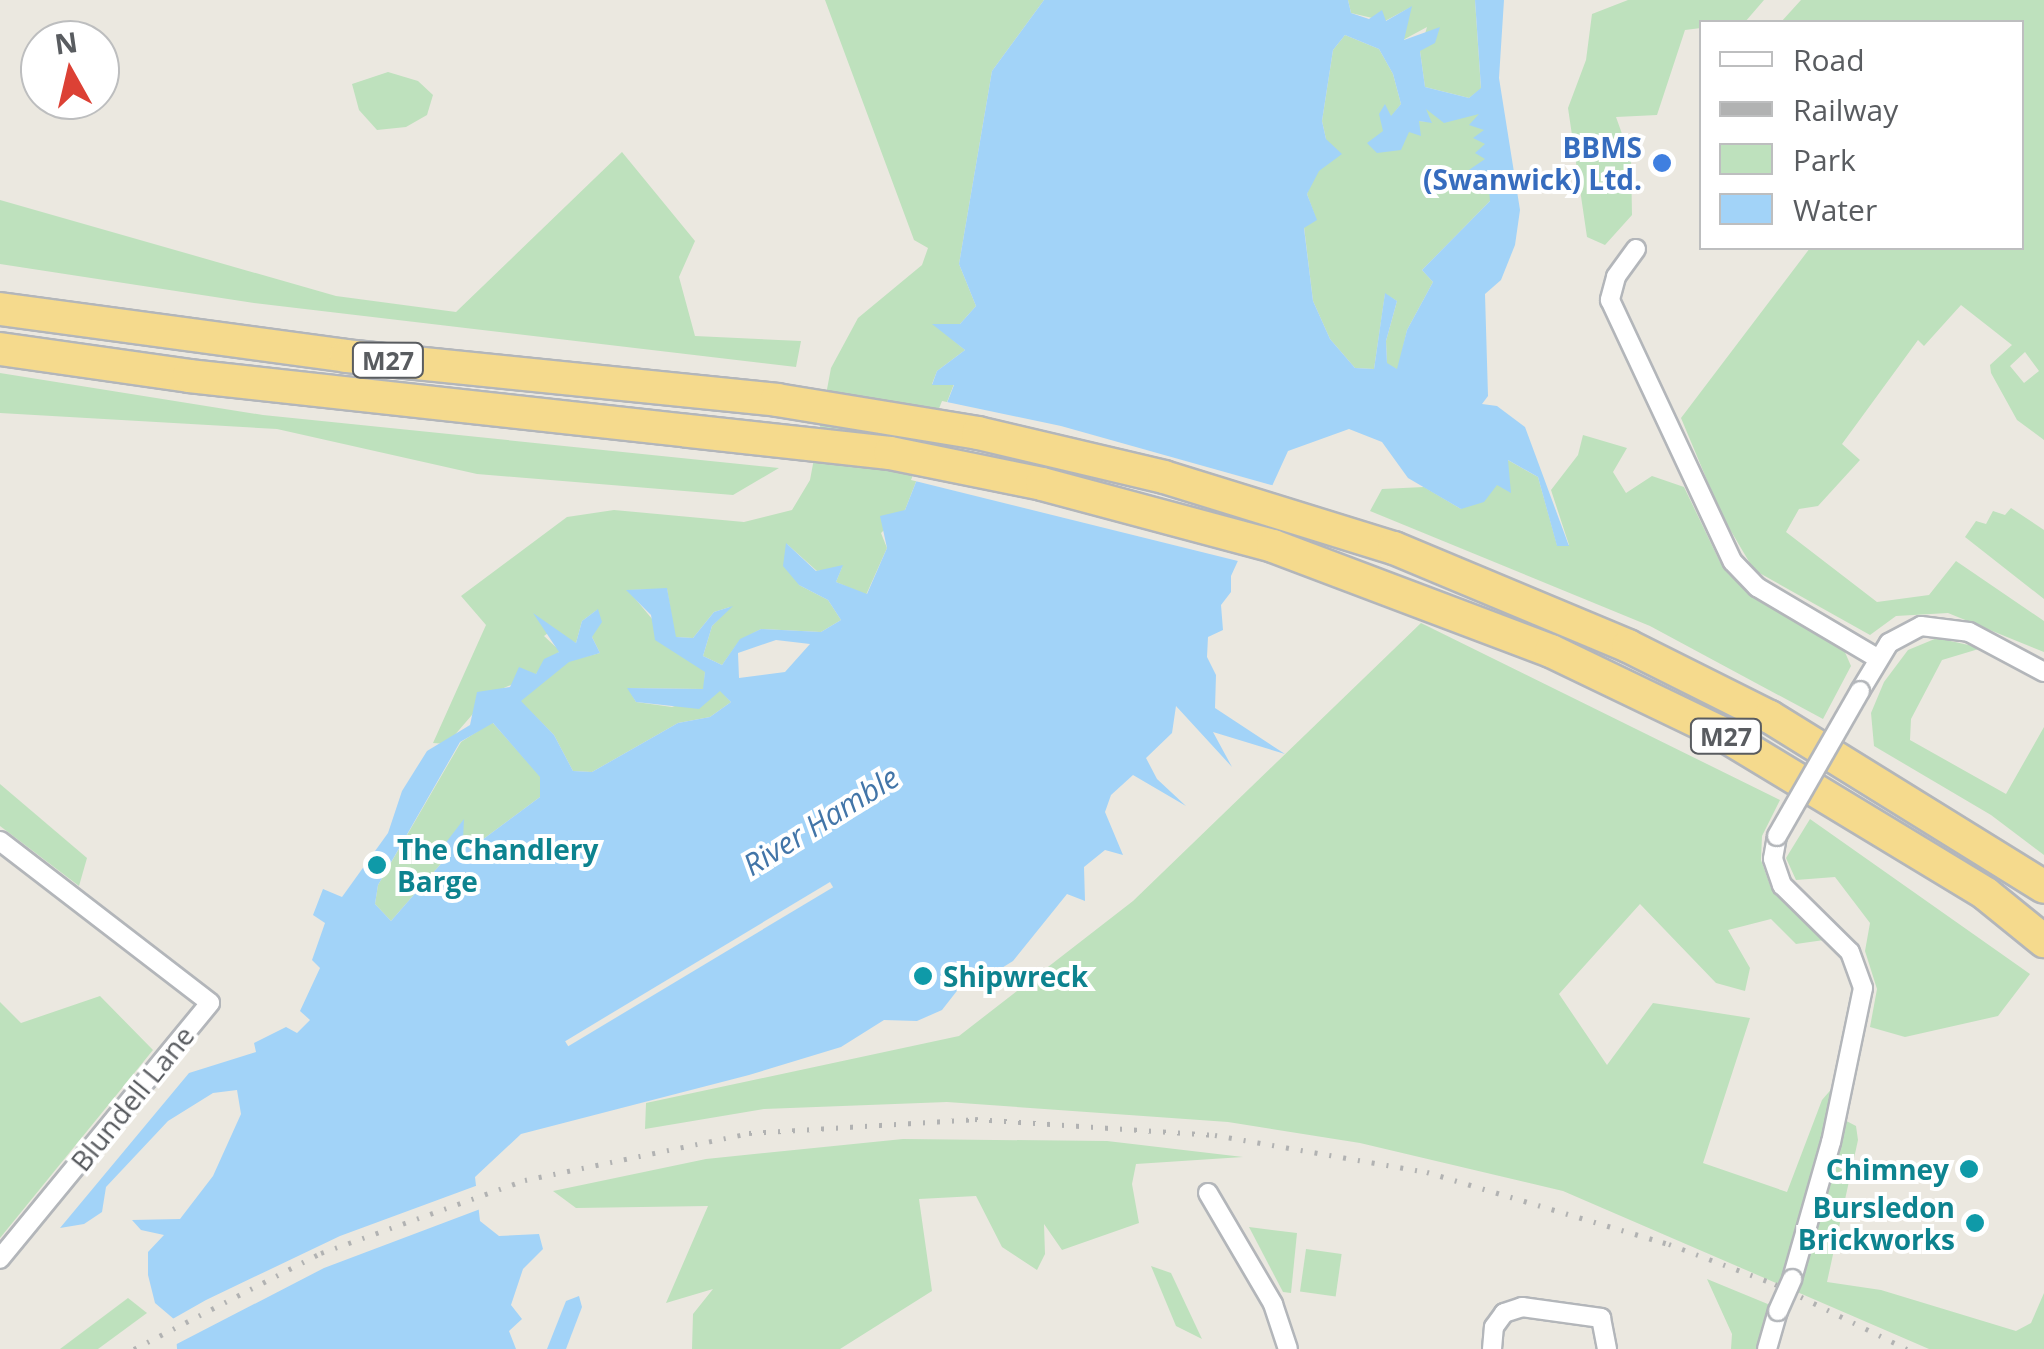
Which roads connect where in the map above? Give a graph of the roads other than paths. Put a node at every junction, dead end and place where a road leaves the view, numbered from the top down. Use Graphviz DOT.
graph roads {
  1 [pos="1636,249"];
  2 [pos="0,309"];
  3 [pos="0,349"];
  4 [pos="1878,658"];
  5 [pos="2044,672"];
  6 [pos="0,840"];
  7 [pos="2044,887"];
  8 [pos="2044,941"];
  9 [pos="1208,1193"];
  10 [pos="0,1258"];
  11 [pos="1288,1349"];
  12 [pos="1492,1349"];
  13 [pos="1607,1349"];
  14 [pos="1767,1349"];
  1 -- 4 [label="street"];
  2 -- 7 [label="highway, M27"];
  3 -- 8 [label="highway, M27"];
  4 -- 5 [label="street"];
  4 -- 14 [label="street, bridge"];
  6 -- 10 [label="street, Blundell Lane"];
  9 -- 11 [label="street"];
  12 -- 13 [label="street"];
}
